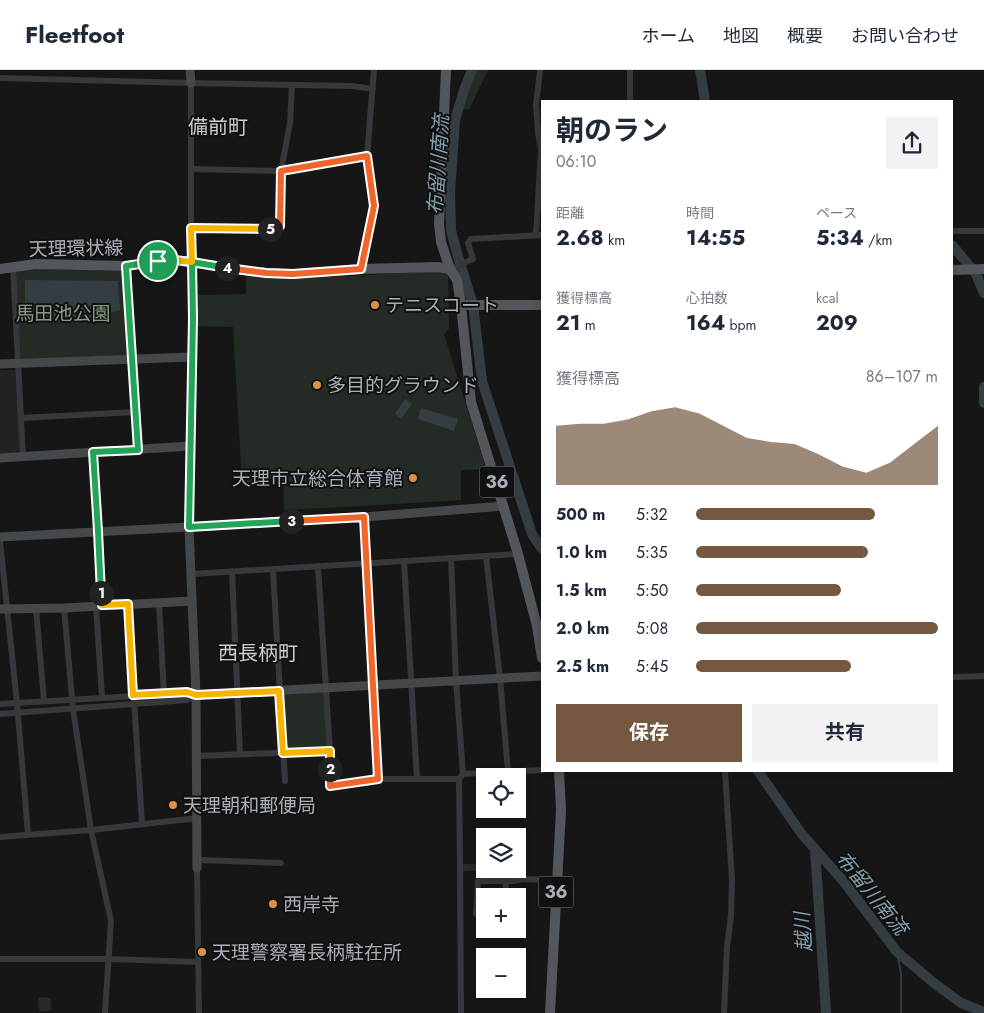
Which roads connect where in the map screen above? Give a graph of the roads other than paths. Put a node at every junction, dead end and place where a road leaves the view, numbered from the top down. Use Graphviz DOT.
graph roads {
  1 [pos="190,70"];
  2 [pos="374,70"];
  3 [pos="446,70"];
  4 [pos="540,70"];
  5 [pos="630,70"];
  6 [pos="0,78"];
  7 [pos="191,83"];
  8 [pos="292,85"];
  9 [pos="373,89"];
  10 [pos="630,100"];
  11 [pos="367,156"];
  12 [pos="191,169"];
  13 [pos="281,171"];
  14 [pos="191,228"];
  15 [pos="953,231"];
  16 [pos="984,231"];
  17 [pos="539,235"];
  18 [pos="192,262"];
  19 [pos="126,266"];
  20 [pos="13,267"];
  21 [pos="452,268"];
  22 [pos="0,269"];
  23 [pos="361,269"];
  24 [pos="984,269"];
  25 [pos="953,270"];
  26 [pos="463,305"];
  27 [pos="541,305"];
  28 [pos="192,357"];
  29 [pos="132,360"];
  30 [pos="18,363"];
  31 [pos="0,364"];
  32 [pos="135,412"];
  33 [pos="21,418"];
  34 [pos="190,446"];
  35 [pos="138,450"];
  36 [pos="93,452"];
  37 [pos="23,457"];
  38 [pos="0,458"];
  39 [pos="504,506"];
  40 [pos="364,517"];
  41 [pos="189,527"];
  42 [pos="98,531"];
  43 [pos="0,539"];
  44 [pos="518,554"];
  45 [pos="486,556"];
  46 [pos="451,558"];
  47 [pos="404,561"];
  48 [pos="366,563"];
  49 [pos="318,566"];
  50 [pos="273,569"];
  51 [pos="232,571"];
  52 [pos="191,574"];
  53 [pos="2,583"];
  54 [pos="192,602"];
  55 [pos="159,603"];
  56 [pos="128,604"];
  57 [pos="99,606"];
  58 [pos="64,608"];
  59 [pos="4,609"];
  60 [pos="36,609"];
  61 [pos="541,652"];
  62 [pos="541,676"];
  63 [pos="984,676"];
  64 [pos="953,677"];
  65 [pos="500,678"];
  66 [pos="456,680"];
  67 [pos="412,683"];
  68 [pos="373,685"];
  69 [pos="326,689"];
  70 [pos="279,691"];
  71 [pos="238,692"];
  72 [pos="164,694"];
  73 [pos="133,695"];
  74 [pos="196,695"];
  75 [pos="102,697"];
  76 [pos="73,699"];
  77 [pos="44,701"];
  78 [pos="17,703"];
  79 [pos="0,704"];
  80 [pos="134,704"];
  81 [pos="74,709"];
  82 [pos="18,713"];
  83 [pos="0,714"];
  84 [pos="330,751"];
  85 [pos="283,753"];
  86 [pos="240,754"];
  87 [pos="197,756"];
  88 [pos="508,768"];
  89 [pos="541,770"];
  90 [pos="526,771"];
  91 [pos="560,772"];
  92 [pos="725,772"];
  93 [pos="476,775"];
  94 [pos="461,777"];
  95 [pos="378,779"];
  96 [pos="417,779"];
  97 [pos="285,781"];
  98 [pos="198,818"];
  99 [pos="142,824"];
  100 [pos="90,830"];
  101 [pos="28,834"];
  102 [pos="0,837"];
  103 [pos="281,863"];
  104 [pos="197,864"];
  105 [pos="557,880"];
  106 [pos="506,881"];
  107 [pos="478,888"];
  108 [pos="506,888"];
  109 [pos="0,958"];
  110 [pos="108,959"];
  111 [pos="198,962"];
  112 [pos="105,1013"];
  113 [pos="199,1013"];
  114 [pos="461,1013"];
  115 [pos="550,1013"];
  116 [pos="724,1013"];
  1 -- 7 [label="street"];
  2 -- 9 [label="street"];
  3 -- 21 [label="main road, 36"];
  4 -- 17 [label="street"];
  5 -- 10 [label="street"];
  6 -- 7 [label="street"];
  7 -- 8 [label="street"];
  7 -- 12 [label="street"];
  8 -- 9 [label="street"];
  8 -- 13 [label="street"];
  9 -- 11 [label="street"];
  11 -- 13 [label="street"];
  11 -- 23 [label="street"];
  12 -- 13 [label="street"];
  12 -- 14 [label="street"];
  13 -- 14 [label="street"];
  14 -- 18 [label="street"];
  15 -- 16 [label="street"];
  17 -- 21 [label="street"];
  18 -- 19 [label="main road, 天理環状線"];
  18 -- 23 [label="main road, 天理環状線"];
  18 -- 28 [label="street"];
  19 -- 20 [label="main road, 天理環状線"];
  19 -- 29 [label="street"];
  20 -- 22 [label="main road, 天理環状線"];
  20 -- 30 [label="street"];
  21 -- 23 [label="main road, 天理環状線"];
  21 -- 26 [label="main road, 36"];
  24 -- 25 [label="main road"];
  26 -- 27 [label="main road"];
  26 -- 39 [label="main road, 36"];
  28 -- 29 [label="street"];
  28 -- 34 [label="street"];
  29 -- 30 [label="street"];
  29 -- 32 [label="street"];
  30 -- 31 [label="street"];
  30 -- 33 [label="street"];
  32 -- 33 [label="street"];
  32 -- 35 [label="street"];
  33 -- 37 [label="street"];
  34 -- 35 [label="street"];
  34 -- 41 [label="street"];
  35 -- 36 [label="street"];
  36 -- 37 [label="street"];
  36 -- 42 [label="street"];
  37 -- 38 [label="street"];
  39 -- 40 [label="street"];
  39 -- 44 [label="main road, 36"];
  40 -- 41 [label="street"];
  40 -- 48 [label="street"];
  41 -- 42 [label="street"];
  41 -- 52 [label="street"];
  42 -- 43 [label="street"];
  42 -- 57 [label="street"];
  43 -- 53 [label="street"];
  44 -- 45 [label="street"];
  44 -- 61 [label="main road, 36"];
  45 -- 46 [label="street"];
  45 -- 65 [label="street"];
  46 -- 47 [label="street"];
  46 -- 66 [label="street"];
  47 -- 48 [label="street"];
  47 -- 67 [label="street"];
  48 -- 49 [label="street"];
  48 -- 68 [label="street"];
  49 -- 50 [label="street"];
  49 -- 69 [label="street"];
  50 -- 51 [label="street"];
  50 -- 70 [label="street"];
  51 -- 52 [label="street"];
  51 -- 71 [label="street"];
  52 -- 54 [label="street"];
  53 -- 59 [label="street"];
  54 -- 55 [label="street"];
  54 -- 74 [label="street"];
  55 -- 56 [label="street"];
  55 -- 72 [label="street"];
  56 -- 57 [label="street"];
  56 -- 73 [label="street"];
  57 -- 58 [label="street"];
  57 -- 75 [label="street"];
  58 -- 60 [label="street"];
  58 -- 76 [label="street"];
  59 -- 60 [label="street"];
  59 -- 78 [label="street"];
  60 -- 77 [label="street"];
  62 -- 65 [label="street"];
  63 -- 64 [label="street"];
  65 -- 66 [label="street"];
  65 -- 88 [label="street"];
  66 -- 67 [label="street"];
  66 -- 94 [label="street"];
  67 -- 68 [label="street"];
  67 -- 96 [label="street"];
  68 -- 69 [label="street"];
  68 -- 95 [label="street"];
  69 -- 70 [label="street"];
  69 -- 84 [label="street"];
  70 -- 71 [label="street"];
  70 -- 85 [label="street"];
  71 -- 74 [label="street"];
  71 -- 86 [label="street"];
  72 -- 73 [label="street"];
  72 -- 74 [label="street"];
  73 -- 75 [label="street"];
  73 -- 80 [label="street"];
  74 -- 80 [label="street"];
  74 -- 87 [label="street"];
  75 -- 76 [label="street"];
  76 -- 77 [label="street"];
  76 -- 81 [label="street"];
  77 -- 78 [label="street"];
  78 -- 79 [label="street"];
  78 -- 82 [label="street"];
  80 -- 81 [label="street"];
  80 -- 99 [label="street"];
  81 -- 82 [label="street"];
  81 -- 100 [label="street"];
  82 -- 83 [label="street"];
  82 -- 101 [label="street"];
  84 -- 85 [label="street"];
  84 -- 95 [label="street"];
  85 -- 86 [label="street"];
  85 -- 97 [label="street"];
  86 -- 87 [label="street"];
  87 -- 98 [label="street"];
  89 -- 90 [label="street"];
  91 -- 105 [label="main road, 36"];
  92 -- 116 [label="street"];
  93 -- 94 [label="street"];
  94 -- 96 [label="street"];
  94 -- 114 [label="street"];
  95 -- 96 [label="street"];
  98 -- 99 [label="street"];
  98 -- 104 [label="street"];
  99 -- 100 [label="street"];
  100 -- 101 [label="street"];
  100 -- 110 [label="street"];
  101 -- 102 [label="street"];
  103 -- 104 [label="street"];
  104 -- 111 [label="street"];
  105 -- 106 [label="street"];
  105 -- 115 [label="main road, 36"];
  106 -- 107 [label="street"];
  106 -- 108 [label="street"];
  109 -- 110 [label="street"];
  110 -- 111 [label="street"];
  110 -- 112 [label="street"];
  111 -- 113 [label="street"];
}
